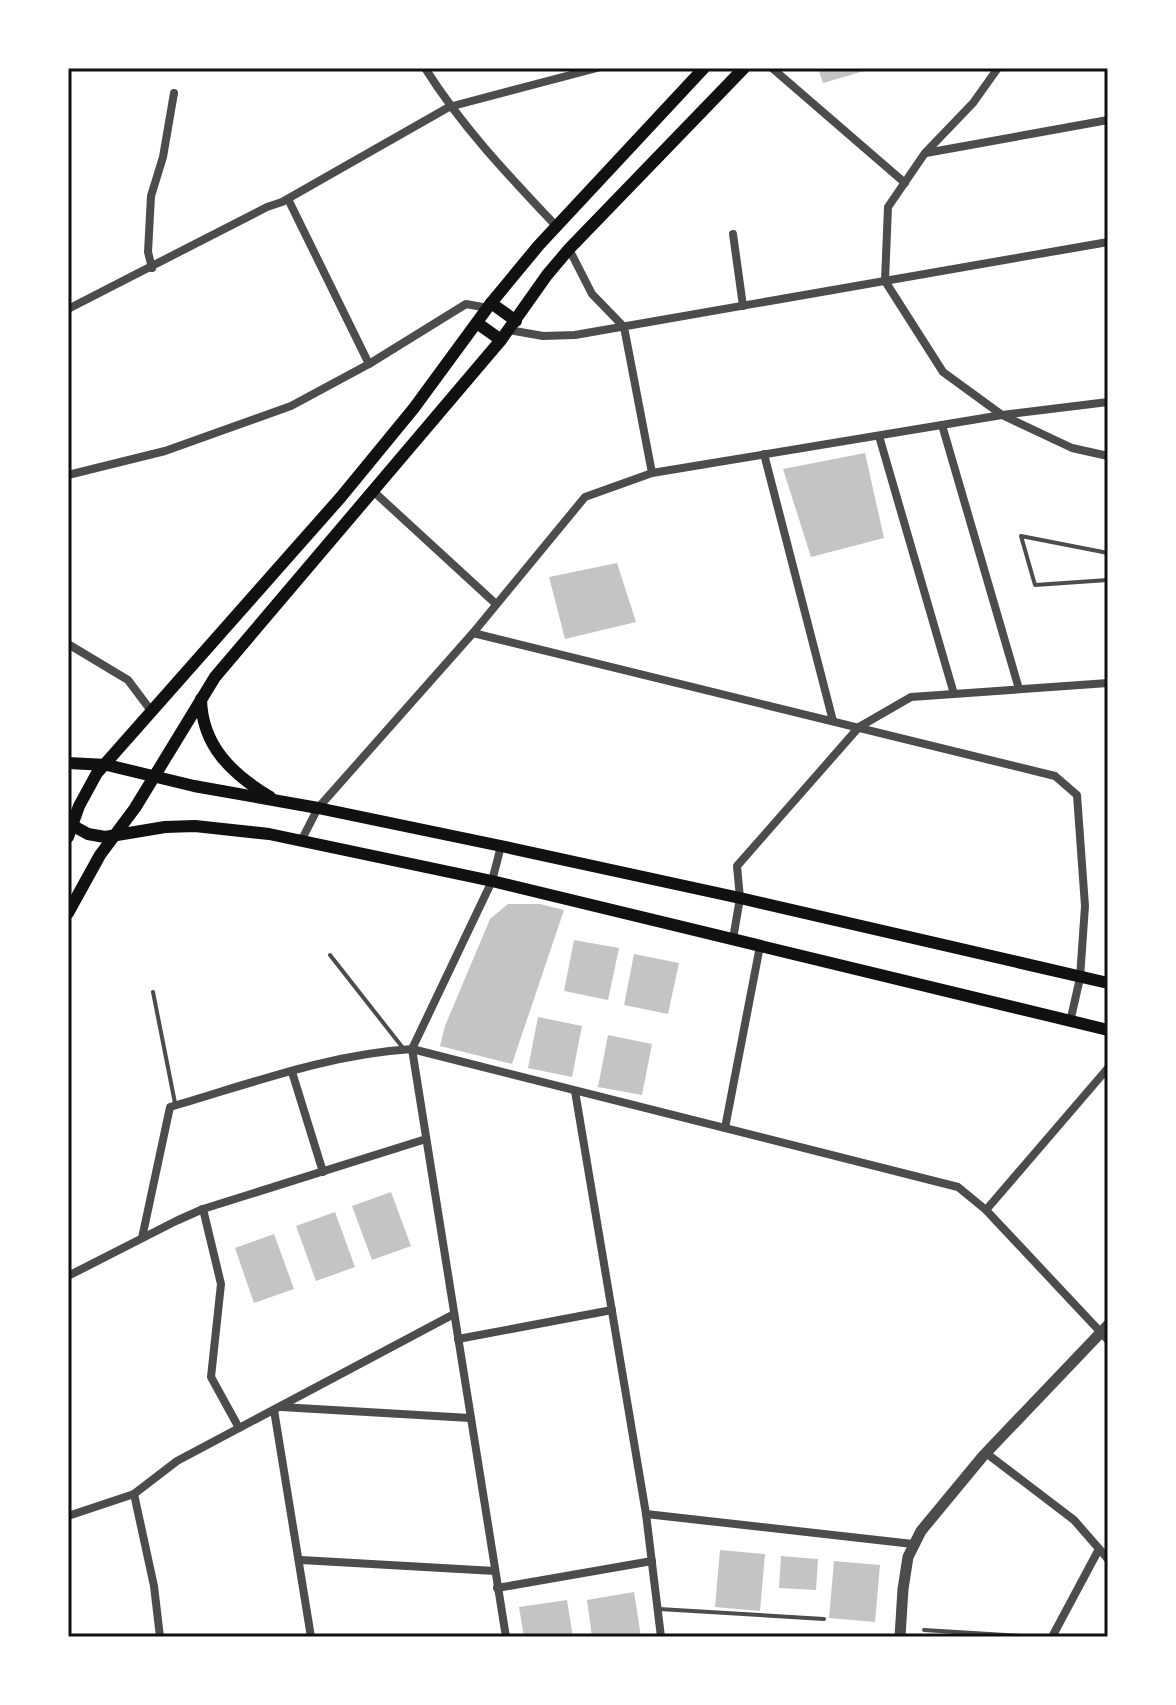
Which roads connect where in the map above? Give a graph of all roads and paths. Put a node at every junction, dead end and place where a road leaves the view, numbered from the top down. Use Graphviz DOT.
graph roads {
  1 [pos="425,68"];
  2 [pos="597,68"];
  3 [pos="704,68"];
  4 [pos="744,68"];
  5 [pos="772,68"];
  6 [pos="998,68"];
  7 [pos="174,93"];
  8 [pos="449,107"];
  9 [pos="1108,120"];
  10 [pos="925,153"];
  11 [pos="905,183"];
  12 [pos="288,199"];
  13 [pos="557,227"];
  14 [pos="733,234"];
  15 [pos="1108,242"];
  16 [pos="569,249"];
  17 [pos="152,268"];
  18 [pos="885,281"];
  19 [pos="489,306"];
  20 [pos="743,306"];
  21 [pos="68,309"];
  22 [pos="477,323"];
  23 [pos="624,327"];
  24 [pos="508,330"];
  25 [pos="369,364"];
  26 [pos="1108,402"];
  27 [pos="1002,415"];
  28 [pos="942,425"];
  29 [pos="879,436"];
  30 [pos="764,454"];
  31 [pos="1108,456"];
  32 [pos="652,473"];
  33 [pos="68,475"];
  34 [pos="373,491"];
  35 [pos="1108,553"];
  36 [pos="1108,580"];
  37 [pos="496,604"];
  38 [pos="473,633"];
  39 [pos="68,644"];
  40 [pos="1108,683"];
  41 [pos="1019,689"];
  42 [pos="954,694"];
  43 [pos="201,699"];
  44 [pos="152,712"];
  45 [pos="833,721"];
  46 [pos="859,727"];
  47 [pos="68,763"];
  48 [pos="104,765"];
  49 [pos="153,777"];
  50 [pos="276,800"];
  51 [pos="318,808"];
  52 [pos="69,828"];
  53 [pos="114,836"];
  54 [pos="301,841"];
  55 [pos="501,846"];
  56 [pos="492,881"];
  57 [pos="740,898"];
  58 [pos="68,913"];
  59 [pos="733,939"];
  60 [pos="760,946"];
  61 [pos="330,955"];
  62 [pos="1080,978"];
  63 [pos="1108,983"];
  64 [pos="153,992"];
  65 [pos="1070,1022"];
  66 [pos="1108,1030"];
  67 [pos="408,1049"];
  68 [pos="1108,1068"];
  69 [pos="292,1072"];
  70 [pos="575,1091"];
  71 [pos="176,1105"];
  72 [pos="725,1128"];
  73 [pos="426,1139"];
  74 [pos="323,1172"];
  75 [pos="203,1209"];
  76 [pos="986,1210"];
  77 [pos="142,1238"];
  78 [pos="68,1276"];
  79 [pos="612,1310"];
  80 [pos="454,1314"];
  81 [pos="1105,1332"];
  82 [pos="458,1339"];
  83 [pos="277,1408"];
  84 [pos="470,1418"];
  85 [pos="239,1428"];
  86 [pos="986,1453"];
  87 [pos="134,1494"];
  88 [pos="646,1514"];
  89 [pos="68,1516"];
  90 [pos="913,1544"];
  91 [pos="1099,1549"];
  92 [pos="1108,1559"];
  93 [pos="301,1560"];
  94 [pos="652,1561"];
  95 [pos="495,1571"];
  96 [pos="497,1588"];
  97 [pos="657,1609"];
  98 [pos="824,1619"];
  99 [pos="924,1630"];
  100 [pos="160,1637"];
  101 [pos="311,1637"];
  102 [pos="506,1637"];
  103 [pos="661,1637"];
  104 [pos="900,1637"];
  105 [pos="1036,1637"];
  106 [pos="1052,1637"];
  1 -- 8 [label="street"];
  2 -- 8 [label="street"];
  3 -- 13 [label="main road"];
  4 -- 16 [label="main road"];
  5 -- 11 [label="street"];
  6 -- 10 [label="street"];
  7 -- 17 [label="street"];
  8 -- 12 [label="street"];
  8 -- 13 [label="street"];
  9 -- 10 [label="street"];
  10 -- 11 [label="street"];
  11 -- 18 [label="street"];
  12 -- 17 [label="street"];
  12 -- 25 [label="street"];
  13 -- 19 [label="main road"];
  14 -- 20 [label="street"];
  15 -- 18 [label="street"];
  16 -- 23 [label="street"];
  16 -- 24 [label="main road"];
  17 -- 21 [label="street"];
  18 -- 20 [label="street"];
  18 -- 27 [label="street"];
  19 -- 22 [label="main road"];
  19 -- 24 [label="main road"];
  19 -- 25 [label="street"];
  20 -- 23 [label="street"];
  22 -- 24 [label="main road"];
  22 -- 44 [label="main road"];
  23 -- 24 [label="street"];
  23 -- 32 [label="street"];
  24 -- 34 [label="main road"];
  25 -- 33 [label="street"];
  26 -- 27 [label="street"];
  27 -- 28 [label="street"];
  27 -- 31 [label="street"];
  28 -- 29 [label="street"];
  28 -- 41 [label="street"];
  29 -- 30 [label="street"];
  29 -- 42 [label="street"];
  30 -- 32 [label="street"];
  30 -- 45 [label="street"];
  32 -- 37 [label="street"];
  34 -- 37 [label="street"];
  34 -- 43 [label="main road"];
  35 -- 36 [label="lane"];
  37 -- 38 [label="street"];
  38 -- 45 [label="street"];
  38 -- 51 [label="street"];
  39 -- 44 [label="street"];
  40 -- 41 [label="street"];
  41 -- 42 [label="street"];
  42 -- 46 [label="street"];
  43 -- 49 [label="main road"];
  43 -- 50 [label="main road"];
  44 -- 48 [label="main road"];
  45 -- 46 [label="street"];
  46 -- 57 [label="street"];
  46 -- 62 [label="street"];
  47 -- 48 [label="main road"];
  48 -- 49 [label="main road"];
  48 -- 52 [label="main road"];
  49 -- 50 [label="main road"];
  49 -- 53 [label="main road"];
  50 -- 51 [label="main road"];
  51 -- 54 [label="street"];
  51 -- 55 [label="main road"];
  52 -- 53 [label="main road"];
  53 -- 54 [label="main road"];
  53 -- 58 [label="main road"];
  54 -- 56 [label="main road"];
  55 -- 56 [label="street"];
  55 -- 57 [label="main road"];
  56 -- 59 [label="main road"];
  56 -- 67 [label="street"];
  57 -- 59 [label="street"];
  57 -- 62 [label="main road"];
  59 -- 60 [label="main road"];
  60 -- 65 [label="main road"];
  60 -- 72 [label="street"];
  61 -- 67 [label="lane"];
  62 -- 63 [label="main road"];
  62 -- 65 [label="street"];
  64 -- 71 [label="lane"];
  65 -- 66 [label="main road"];
  67 -- 69 [label="street"];
  67 -- 70 [label="street"];
  67 -- 73 [label="street"];
  68 -- 76 [label="street"];
  69 -- 71 [label="street"];
  69 -- 74 [label="street"];
  70 -- 72 [label="street"];
  70 -- 79 [label="street"];
  71 -- 77 [label="street"];
  72 -- 76 [label="street"];
  73 -- 74 [label="street"];
  73 -- 80 [label="street"];
  74 -- 75 [label="street"];
  75 -- 77 [label="street"];
  75 -- 85 [label="street"];
  76 -- 81 [label="street"];
  77 -- 78 [label="street"];
  79 -- 82 [label="street"];
  79 -- 88 [label="street"];
  80 -- 82 [label="street"];
  80 -- 83 [label="street"];
  81 -- 86 [label="street"];
  82 -- 84 [label="street"];
  83 -- 84 [label="street"];
  83 -- 85 [label="street"];
  83 -- 93 [label="street"];
  84 -- 95 [label="street"];
  85 -- 87 [label="street"];
  86 -- 90 [label="street"];
  86 -- 91 [label="street"];
  87 -- 89 [label="street"];
  87 -- 100 [label="street"];
  88 -- 90 [label="street"];
  88 -- 94 [label="street"];
  90 -- 104 [label="street"];
  91 -- 92 [label="street"];
  91 -- 106 [label="street"];
  93 -- 95 [label="street"];
  93 -- 101 [label="street"];
  94 -- 96 [label="street"];
  94 -- 97 [label="street"];
  95 -- 96 [label="street"];
  96 -- 102 [label="street"];
  97 -- 98 [label="lane"];
  97 -- 103 [label="street"];
  99 -- 105 [label="lane"];
}
